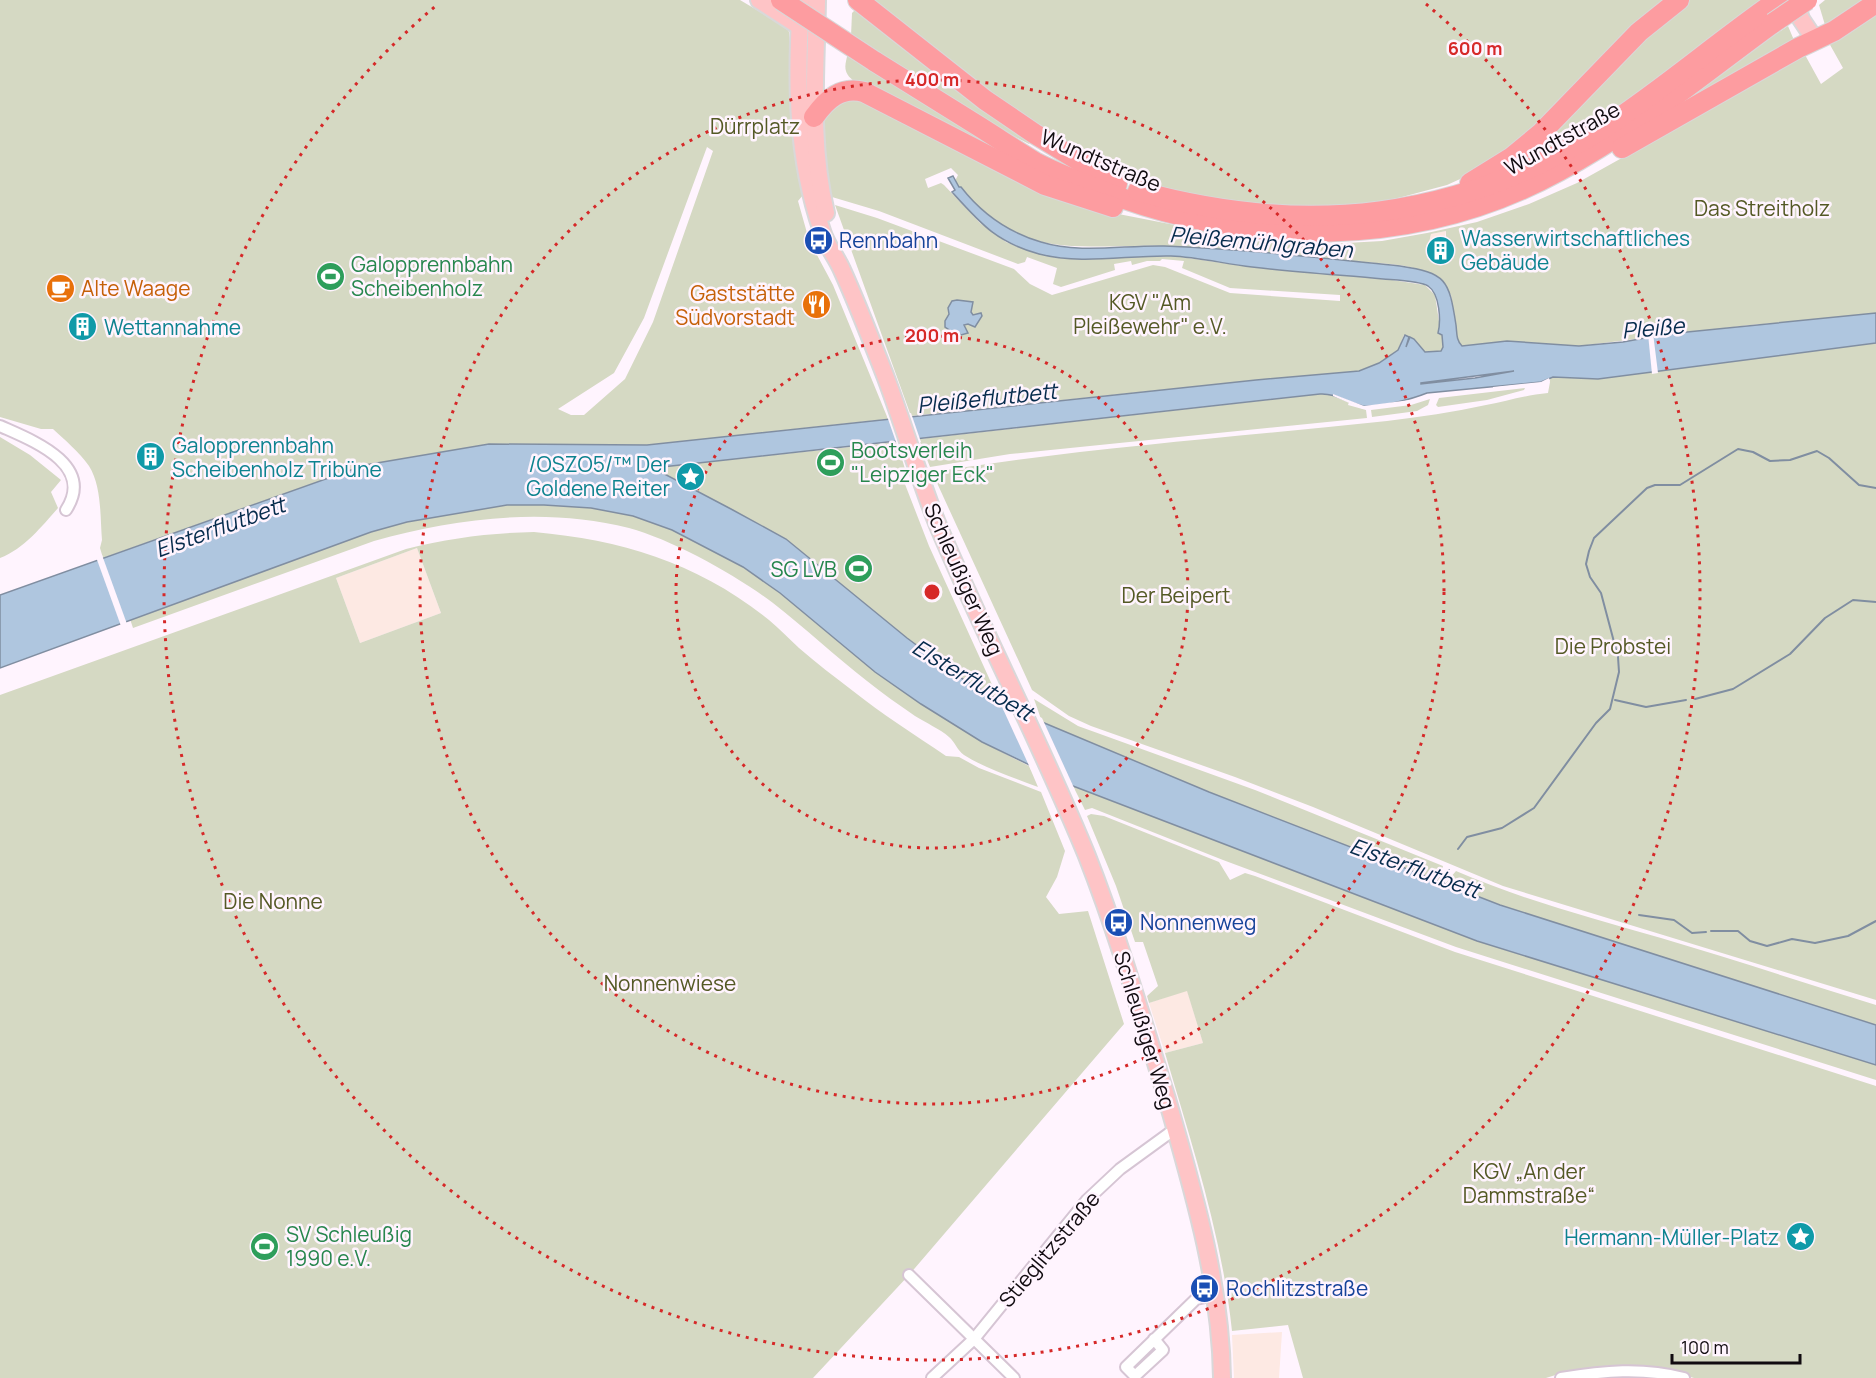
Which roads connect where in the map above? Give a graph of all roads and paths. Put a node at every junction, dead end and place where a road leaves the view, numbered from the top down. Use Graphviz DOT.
graph roads {
  1 [pos="759,0"];
  2 [pos="781,0"];
  3 [pos="801,0"];
  4 [pos="817,0"];
  5 [pos="858,0"];
  6 [pos="1679,0"];
  7 [pos="1795,0"];
  8 [pos="1806,0"];
  9 [pos="1876,3"];
  10 [pos="1773,10"];
  11 [pos="799,26"];
  12 [pos="1815,40"];
  13 [pos="814,117"];
  14 [pos="969,120"];
  15 [pos="1558,172"];
  16 [pos="1117,184"];
  17 [pos="1438,201"];
  18 [pos="1187,218"];
  19 [pos="839,263"];
  20 [pos="0,426"];
  21 [pos="66,510"];
  22 [pos="1175,1130"];
  23 [pos="909,1275"];
  24 [pos="1215,1295"];
  25 [pos="974,1339"];
  26 [pos="1134,1377"];
  27 [pos="932,1378"];
  28 [pos="1014,1378"];
  29 [pos="1222,1378"];
  30 [pos="1561,1378"];
  31 [pos="1684,1378"];
  1 -- 11 [label="main road"];
  2 -- 14 [label="highway, Wundtstraße, bridge"];
  3 -- 11 [label="main road, Schleußiger Weg"];
  4 -- 13 [label="main road, Schleußiger Weg"];
  5 -- 16 [label="highway"];
  6 -- 17 [label="highway"];
  7 -- 12 [label="main road"];
  8 -- 10 [label="highway, Wundtstraße, bridge"];
  8 -- 12 [label="main road"];
  9 -- 12 [label="highway"];
  10 -- 15 [label="highway, Wundtstraße"];
  10 -- 17 [label="highway, Wundtstraße"];
  11 -- 19 [label="main road, Schleußiger Weg"];
  12 -- 15 [label="highway"];
  13 -- 18 [label="highway"];
  13 -- 19 [label="main road, Schleußiger Weg"];
  14 -- 16 [label="highway, Wundtstraße"];
  14 -- 18 [label="highway, Wundtstraße"];
  15 -- 18 [label="highway, Wundtstraße"];
  16 -- 17 [label="highway, Wundtstraße"];
  19 -- 22 [label="main road, Schleußiger Weg"];
  20 -- 21 [label="street"];
  22 -- 24 [label="main road, Schleußiger Weg"];
  22 -- 25 [label="street, Stieglitzstraße"];
  23 -- 25 [label="street"];
  24 -- 26 [label="street"];
  24 -- 29 [label="main road, Schleußiger Weg"];
  25 -- 27 [label="street, Stieglitzstraße"];
  25 -- 28 [label="street"];
  30 -- 31 [label="street"];
}
